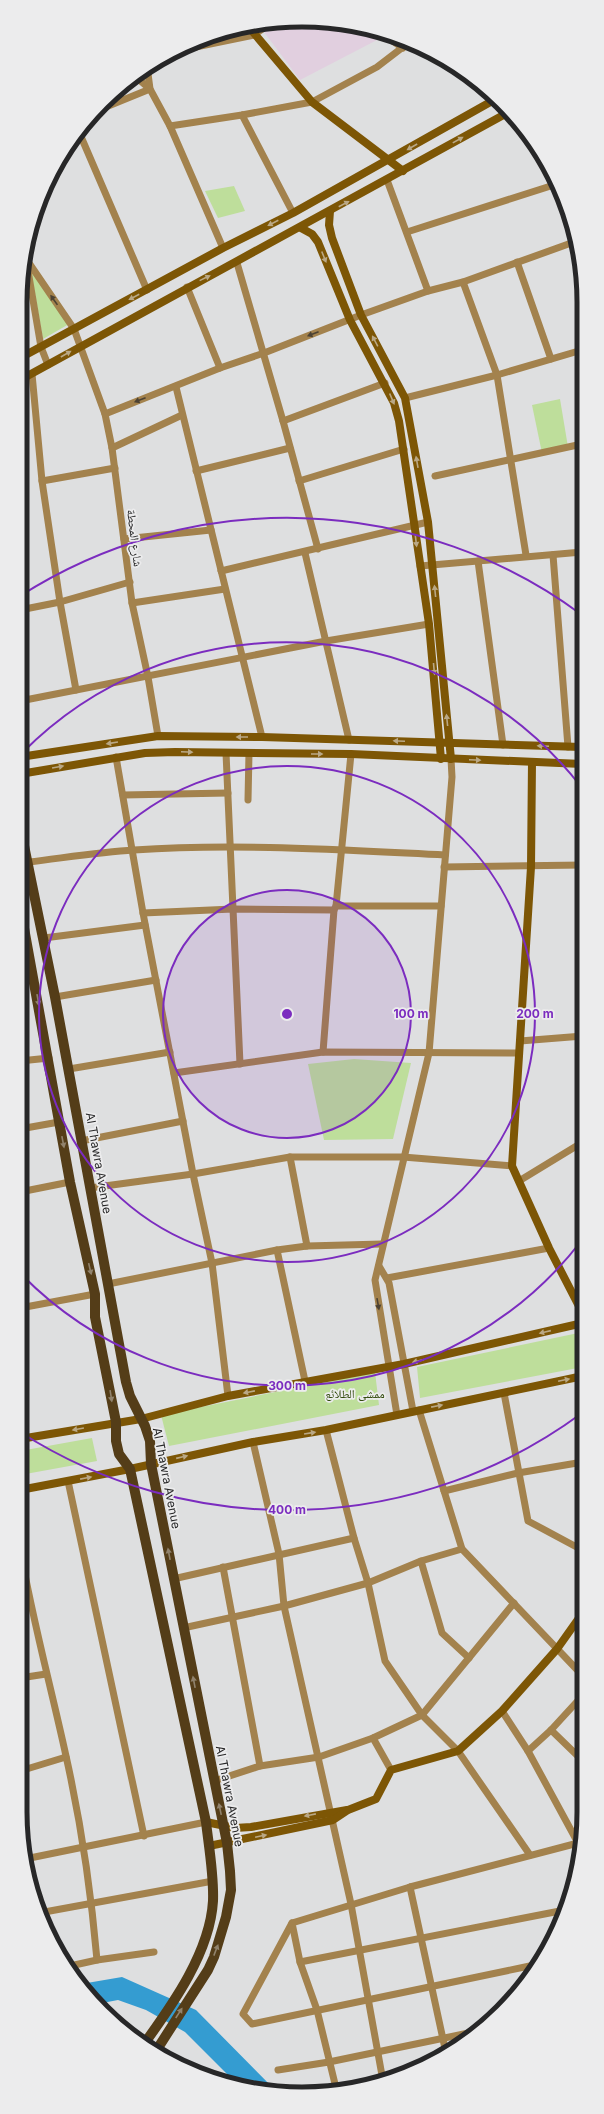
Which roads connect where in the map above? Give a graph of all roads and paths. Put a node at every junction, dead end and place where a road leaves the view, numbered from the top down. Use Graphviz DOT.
graph roads {
  1 [pos="261,30"];
  2 [pos="251,31"];
  3 [pos="254,35"];
  4 [pos="206,45"];
  5 [pos="404,47"];
  6 [pos="148,74"];
  7 [pos="140,80"];
  8 [pos="150,90"];
  9 [pos="312,102"];
  10 [pos="490,102"];
  11 [pos="112,104"];
  12 [pos="242,115"];
  13 [pos="503,115"];
  14 [pos="170,126"];
  15 [pos="81,139"];
  16 [pos="390,160"];
  17 [pos="403,170"];
  18 [pos="387,180"];
  19 [pos="551,186"];
  20 [pos="330,211"];
  21 [pos="293,213"];
  22 [pos="301,228"];
  23 [pos="407,232"];
  24 [pos="571,243"];
  25 [pos="223,248"];
  26 [pos="30,262"];
  27 [pos="517,262"];
  28 [pos="237,263"];
  29 [pos="29,273"];
  30 [pos="463,282"];
  31 [pos="187,287"];
  32 [pos="147,290"];
  33 [pos="428,291"];
  34 [pos="361,315"];
  35 [pos="350,320"];
  36 [pos="74,329"];
  37 [pos="80,346"];
  38 [pos="41,347"];
  39 [pos="577,351"];
  40 [pos="264,353"];
  41 [pos="27,354"];
  42 [pos="551,359"];
  43 [pos="48,365"];
  44 [pos="220,368"];
  45 [pos="32,374"];
  46 [pos="497,375"];
  47 [pos="27,376"];
  48 [pos="385,383"];
  49 [pos="176,387"];
  50 [pos="405,398"];
  51 [pos="105,414"];
  52 [pos="182,415"];
  53 [pos="283,421"];
  54 [pos="577,445"];
  55 [pos="112,448"];
  56 [pos="290,448"];
  57 [pos="404,449"];
  58 [pos="510,460"];
  59 [pos="115,468"];
  60 [pos="196,472"];
  61 [pos="434,476"];
  62 [pos="42,481"];
  63 [pos="299,481"];
  64 [pos="428,522"];
  65 [pos="414,525"];
  66 [pos="211,530"];
  67 [pos="124,539"];
  68 [pos="318,549"];
  69 [pos="305,553"];
  70 [pos="577,553"];
  71 [pos="526,555"];
  72 [pos="553,555"];
  73 [pos="478,561"];
  74 [pos="432,565"];
  75 [pos="420,566"];
  76 [pos="221,571"];
  77 [pos="130,582"];
  78 [pos="225,589"];
  79 [pos="60,602"];
  80 [pos="132,603"];
  81 [pos="27,609"];
  82 [pos="430,624"];
  83 [pos="326,641"];
  84 [pos="242,658"];
  85 [pos="148,677"];
  86 [pos="76,690"];
  87 [pos="27,700"];
  88 [pos="158,736"];
  89 [pos="262,737"];
  90 [pos="349,740"];
  91 [pos="441,742"];
  92 [pos="449,743"];
  93 [pos="503,745"];
  94 [pos="568,747"];
  95 [pos="577,747"];
  96 [pos="226,753"];
  97 [pos="249,754"];
  98 [pos="351,754"];
  99 [pos="27,756"];
  100 [pos="116,757"];
  101 [pos="441,759"];
  102 [pos="451,759"];
  103 [pos="532,762"];
  104 [pos="577,764"];
  105 [pos="27,773"];
  106 [pos="228,793"];
  107 [pos="123,795"];
  108 [pos="248,800"];
  109 [pos="231,847"];
  110 [pos="133,850"];
  111 [pos="341,850"];
  112 [pos="27,854"];
  113 [pos="445,855"];
  114 [pos="29,862"];
  115 [pos="577,865"];
  116 [pos="444,866"];
  117 [pos="531,867"];
  118 [pos="441,906"];
  119 [pos="335,908"];
  120 [pos="233,909"];
  121 [pos="143,913"];
  122 [pos="145,925"];
  123 [pos="44,938"];
  124 [pos="27,943"];
  125 [pos="156,980"];
  126 [pos="55,997"];
  127 [pos="577,1036"];
  128 [pos="520,1041"];
  129 [pos="170,1052"];
  130 [pos="323,1052"];
  131 [pos="519,1053"];
  132 [pos="429,1054"];
  133 [pos="49,1058"];
  134 [pos="27,1061"];
  135 [pos="240,1064"];
  136 [pos="69,1069"];
  137 [pos="174,1073"];
  138 [pos="183,1121"];
  139 [pos="59,1122"];
  140 [pos="27,1128"];
  141 [pos="81,1141"];
  142 [pos="577,1146"];
  143 [pos="290,1157"];
  144 [pos="403,1157"];
  145 [pos="512,1166"];
  146 [pos="193,1174"];
  147 [pos="519,1181"];
  148 [pos="70,1182"];
  149 [pos="90,1188"];
  150 [pos="27,1191"];
  151 [pos="382,1244"];
  152 [pos="307,1246"];
  153 [pos="549,1248"];
  154 [pos="277,1250"];
  155 [pos="212,1263"];
  156 [pos="379,1266"];
  157 [pos="387,1278"];
  158 [pos="108,1284"];
  159 [pos="95,1294"];
  160 [pos="577,1302"];
  161 [pos="27,1307"];
  162 [pos="577,1324"];
  163 [pos="404,1364"];
  164 [pos="389,1366"];
  165 [pos="577,1377"];
  166 [pos="305,1382"];
  167 [pos="504,1393"];
  168 [pos="228,1396"];
  169 [pos="416,1411"];
  170 [pos="398,1415"];
  171 [pos="141,1419"];
  172 [pos="116,1422"];
  173 [pos="326,1430"];
  174 [pos="27,1439"];
  175 [pos="253,1442"];
  176 [pos="577,1463"];
  177 [pos="151,1464"];
  178 [pos="130,1469"];
  179 [pos="518,1473"];
  180 [pos="68,1481"];
  181 [pos="27,1489"];
  182 [pos="444,1491"];
  183 [pos="354,1538"];
  184 [pos="577,1547"];
  185 [pos="462,1549"];
  186 [pos="279,1554"];
  187 [pos="421,1561"];
  188 [pos="223,1567"];
  189 [pos="173,1579"];
  190 [pos="368,1583"];
  191 [pos="27,1598"];
  192 [pos="514,1603"];
  193 [pos="284,1606"];
  194 [pos="232,1616"];
  195 [pos="577,1621"];
  196 [pos="183,1628"];
  197 [pos="557,1649"];
  198 [pos="469,1658"];
  199 [pos="577,1670"];
  200 [pos="46,1674"];
  201 [pos="27,1677"];
  202 [pos="577,1702"];
  203 [pos="502,1711"];
  204 [pos="422,1715"];
  205 [pos="551,1730"];
  206 [pos="373,1738"];
  207 [pos="458,1751"];
  208 [pos="528,1751"];
  209 [pos="577,1755"];
  210 [pos="66,1757"];
  211 [pos="319,1757"];
  212 [pos="260,1766"];
  213 [pos="27,1768"];
  214 [pos="391,1770"];
  215 [pos="214,1781"];
  216 [pos="348,1810"];
  217 [pos="331,1811"];
  218 [pos="333,1820"];
  219 [pos="206,1822"];
  220 [pos="223,1826"];
  221 [pos="576,1835"];
  222 [pos="144,1836"];
  223 [pos="227,1843"];
  224 [pos="575,1843"];
  225 [pos="209,1846"];
  226 [pos="83,1848"];
  227 [pos="530,1855"];
  228 [pos="31,1857"];
  229 [pos="213,1880"];
  230 [pos="410,1886"];
  231 [pos="92,1903"];
  232 [pos="351,1904"];
  233 [pos="558,1911"];
  234 [pos="46,1912"];
  235 [pos="292,1923"];
  236 [pos="421,1938"];
  237 [pos="154,1952"];
  238 [pos="360,1952"];
  239 [pos="97,1960"];
  240 [pos="300,1962"];
  241 [pos="73,1965"];
  242 [pos="530,1966"];
  243 [pos="431,1986"];
  244 [pos="367,2000"];
  245 [pos="317,2010"];
  246 [pos="464,2034"];
  247 [pos="443,2038"];
  248 [pos="147,2040"];
  249 [pos="158,2047"];
  250 [pos="445,2047"];
  251 [pos="378,2052"];
  252 [pos="329,2062"];
  253 [pos="278,2070"];
  254 [pos="382,2075"];
  255 [pos="335,2085"];
  1 -- 3 [label="street"];
  2 -- 3 [label="street"];
  3 -- 4 [label="street"];
  3 -- 9 [label="street"];
  5 -- 9 [label="street"];
  6 -- 8 [label="street"];
  7 -- 8 [label="street"];
  8 -- 11 [label="street"];
  8 -- 14 [label="street"];
  9 -- 12 [label="street"];
  9 -- 16 [label="street"];
  10 -- 16 [label="street, one-way"];
  12 -- 14 [label="street"];
  12 -- 21 [label="street"];
  17 -- 13 [label="street, one-way"];
  14 -- 25 [label="street"];
  15 -- 32 [label="street"];
  16 -- 17 [label="street"];
  16 -- 21 [label="street"];
  17 -- 18 [label="street"];
  20 -- 18 [label="street, one-way"];
  18 -- 23 [label="street"];
  19 -- 23 [label="street"];
  20 -- 22 [label="street"];
  20 -- 34 [label="street"];
  21 -- 25 [label="street, one-way"];
  22 -- 28 [label="street"];
  22 -- 35 [label="street, one-way"];
  23 -- 33 [label="street"];
  24 -- 27 [label="street"];
  25 -- 32 [label="street"];
  36 -- 26 [label="street, شارع المحطة, one-way"];
  27 -- 30 [label="street"];
  27 -- 42 [label="street"];
  31 -- 28 [label="street, one-way"];
  28 -- 40 [label="street"];
  29 -- 38 [label="street"];
  30 -- 33 [label="street"];
  30 -- 46 [label="street"];
  31 -- 37 [label="street"];
  31 -- 44 [label="street"];
  32 -- 36 [label="street, one-way"];
  33 -- 34 [label="street"];
  34 -- 35 [label="street"];
  50 -- 34 [label="street, one-way"];
  35 -- 40 [label="street, one-way"];
  35 -- 48 [label="street"];
  36 -- 37 [label="street, شارع المحطة"];
  36 -- 38 [label="street"];
  43 -- 37 [label="street, one-way"];
  37 -- 51 [label="street, شارع المحطة"];
  38 -- 41 [label="street"];
  38 -- 43 [label="street"];
  39 -- 42 [label="street"];
  40 -- 44 [label="street"];
  40 -- 53 [label="street"];
  42 -- 46 [label="street"];
  43 -- 45 [label="street"];
  44 -- 49 [label="street"];
  45 -- 47 [label="street"];
  45 -- 62 [label="street"];
  46 -- 50 [label="street"];
  46 -- 58 [label="street"];
  48 -- 53 [label="street"];
  48 -- 57 [label="street, one-way"];
  49 -- 51 [label="street, one-way"];
  49 -- 52 [label="street"];
  64 -- 50 [label="street, one-way"];
  51 -- 55 [label="street, شارع المحطة"];
  52 -- 55 [label="street"];
  52 -- 60 [label="street"];
  53 -- 56 [label="street"];
  54 -- 58 [label="street"];
  55 -- 59 [label="street, شارع المحطة"];
  56 -- 60 [label="street"];
  56 -- 63 [label="street"];
  57 -- 63 [label="street"];
  57 -- 65 [label="street"];
  58 -- 61 [label="street"];
  58 -- 71 [label="street"];
  59 -- 62 [label="street"];
  59 -- 67 [label="street, شارع المحطة"];
  60 -- 66 [label="street"];
  62 -- 79 [label="street"];
  63 -- 68 [label="street"];
  64 -- 65 [label="street"];
  64 -- 74 [label="street"];
  65 -- 68 [label="street"];
  65 -- 75 [label="street, one-way"];
  66 -- 67 [label="street"];
  66 -- 76 [label="street"];
  67 -- 77 [label="street, شارع المحطة"];
  68 -- 69 [label="street"];
  69 -- 76 [label="street"];
  69 -- 83 [label="street"];
  70 -- 72 [label="street"];
  71 -- 72 [label="street"];
  71 -- 73 [label="street"];
  72 -- 94 [label="street"];
  73 -- 74 [label="street"];
  73 -- 93 [label="street"];
  74 -- 75 [label="street"];
  92 -- 74 [label="street, one-way"];
  75 -- 82 [label="street"];
  76 -- 78 [label="street"];
  77 -- 79 [label="street"];
  77 -- 80 [label="street, شارع المحطة"];
  78 -- 80 [label="street"];
  78 -- 84 [label="street"];
  79 -- 81 [label="street"];
  79 -- 86 [label="street"];
  80 -- 85 [label="street, شارع المحطة"];
  82 -- 83 [label="street"];
  82 -- 91 [label="street, one-way"];
  83 -- 84 [label="street"];
  83 -- 90 [label="street"];
  84 -- 85 [label="street"];
  84 -- 89 [label="street"];
  85 -- 86 [label="street"];
  85 -- 88 [label="street, شارع المحطة"];
  86 -- 87 [label="street"];
  89 -- 88 [label="street, one-way"];
  88 -- 99 [label="street, one-way"];
  89 -- 90 [label="street"];
  91 -- 90 [label="street, one-way"];
  91 -- 92 [label="street"];
  91 -- 101 [label="street"];
  92 -- 93 [label="street"];
  92 -- 102 [label="street"];
  94 -- 93 [label="street, one-way"];
  94 -- 95 [label="street"];
  96 -- 97 [label="street"];
  100 -- 96 [label="street, one-way"];
  96 -- 106 [label="street"];
  97 -- 98 [label="street, one-way"];
  97 -- 108 [label="street"];
  98 -- 101 [label="street"];
  98 -- 111 [label="street"];
  105 -- 100 [label="street, one-way"];
  100 -- 107 [label="street"];
  101 -- 102 [label="street"];
  102 -- 103 [label="street, one-way"];
  102 -- 113 [label="street"];
  103 -- 104 [label="street"];
  103 -- 117 [label="street"];
  106 -- 107 [label="street"];
  106 -- 109 [label="street"];
  107 -- 110 [label="street"];
  109 -- 110 [label="street"];
  109 -- 111 [label="street"];
  109 -- 120 [label="street"];
  110 -- 114 [label="street"];
  110 -- 121 [label="street"];
  111 -- 113 [label="street"];
  111 -- 119 [label="street"];
  112 -- 114 [label="main road, Al Thawra Avenue"];
  113 -- 116 [label="street"];
  114 -- 123 [label="main road, Al Thawra Avenue"];
  115 -- 117 [label="street"];
  116 -- 117 [label="street"];
  116 -- 118 [label="street"];
  117 -- 128 [label="street"];
  118 -- 119 [label="street"];
  118 -- 132 [label="street"];
  119 -- 120 [label="street"];
  119 -- 130 [label="street"];
  120 -- 121 [label="street"];
  120 -- 135 [label="street"];
  121 -- 122 [label="street"];
  122 -- 123 [label="street"];
  122 -- 125 [label="street"];
  123 -- 126 [label="main road, Al Thawra Avenue"];
  124 -- 133 [label="main road, one-way"];
  125 -- 126 [label="street"];
  125 -- 129 [label="street"];
  126 -- 136 [label="main road, Al Thawra Avenue"];
  127 -- 128 [label="street"];
  128 -- 131 [label="street"];
  129 -- 136 [label="street"];
  129 -- 137 [label="street"];
  130 -- 132 [label="street"];
  130 -- 135 [label="street"];
  131 -- 132 [label="street"];
  131 -- 145 [label="street"];
  132 -- 144 [label="street"];
  133 -- 134 [label="street"];
  133 -- 139 [label="main road"];
  135 -- 137 [label="street"];
  136 -- 141 [label="main road, Al Thawra Avenue"];
  137 -- 138 [label="street"];
  138 -- 141 [label="street"];
  138 -- 146 [label="street"];
  139 -- 140 [label="street"];
  139 -- 148 [label="main road, one-way"];
  141 -- 149 [label="main road, Al Thawra Avenue"];
  142 -- 147 [label="street"];
  143 -- 144 [label="street"];
  143 -- 146 [label="street"];
  143 -- 152 [label="street"];
  144 -- 145 [label="street"];
  144 -- 151 [label="street"];
  145 -- 147 [label="street"];
  146 -- 149 [label="street"];
  146 -- 155 [label="street"];
  147 -- 153 [label="street"];
  148 -- 150 [label="street"];
  148 -- 159 [label="main road, one-way"];
  149 -- 158 [label="main road, Al Thawra Avenue"];
  151 -- 152 [label="street"];
  151 -- 156 [label="street"];
  152 -- 154 [label="street"];
  153 -- 157 [label="street"];
  153 -- 160 [label="street"];
  154 -- 155 [label="street"];
  154 -- 166 [label="street"];
  155 -- 158 [label="street"];
  155 -- 168 [label="street"];
  156 -- 157 [label="street"];
  156 -- 164 [label="street, one-way"];
  157 -- 163 [label="street"];
  158 -- 171 [label="main road, Al Thawra Avenue"];
  159 -- 161 [label="street"];
  159 -- 172 [label="main road, one-way"];
  162 -- 163 [label="street, one-way"];
  163 -- 164 [label="street"];
  163 -- 169 [label="street"];
  164 -- 166 [label="street"];
  164 -- 170 [label="street"];
  167 -- 165 [label="street, one-way"];
  166 -- 168 [label="street, one-way"];
  169 -- 167 [label="street, one-way"];
  167 -- 179 [label="street"];
  168 -- 171 [label="street"];
  169 -- 170 [label="street"];
  169 -- 182 [label="street"];
  170 -- 173 [label="street"];
  171 -- 172 [label="street"];
  171 -- 177 [label="main road, Al Thawra Avenue"];
  172 -- 174 [label="street, one-way"];
  172 -- 178 [label="main road"];
  175 -- 173 [label="street, one-way"];
  173 -- 183 [label="street"];
  177 -- 175 [label="street, one-way"];
  175 -- 186 [label="street"];
  176 -- 179 [label="street"];
  177 -- 178 [label="street"];
  189 -- 177 [label="main road, Al Thawra Avenue, one-way"];
  180 -- 178 [label="street, one-way"];
  178 -- 219 [label="main road"];
  179 -- 182 [label="street"];
  179 -- 184 [label="street"];
  180 -- 181 [label="street"];
  180 -- 222 [label="street"];
  182 -- 185 [label="street"];
  183 -- 186 [label="street"];
  183 -- 190 [label="street"];
  185 -- 187 [label="street"];
  185 -- 192 [label="street"];
  186 -- 188 [label="street"];
  186 -- 193 [label="street"];
  187 -- 190 [label="street"];
  187 -- 198 [label="street"];
  188 -- 189 [label="street"];
  188 -- 194 [label="street"];
  189 -- 196 [label="main road, Al Thawra Avenue"];
  190 -- 193 [label="street"];
  190 -- 204 [label="street"];
  191 -- 200 [label="street"];
  192 -- 197 [label="street"];
  192 -- 198 [label="street"];
  193 -- 194 [label="street"];
  193 -- 211 [label="street"];
  194 -- 196 [label="street"];
  194 -- 212 [label="street"];
  195 -- 197 [label="street"];
  215 -- 196 [label="main road, Al Thawra Avenue, one-way"];
  197 -- 199 [label="street"];
  197 -- 203 [label="street"];
  198 -- 204 [label="street"];
  200 -- 201 [label="street"];
  200 -- 210 [label="street"];
  202 -- 205 [label="street"];
  203 -- 207 [label="street"];
  203 -- 208 [label="street"];
  204 -- 206 [label="street"];
  204 -- 207 [label="street"];
  205 -- 208 [label="street"];
  205 -- 209 [label="street"];
  206 -- 211 [label="street"];
  206 -- 214 [label="street"];
  207 -- 214 [label="street"];
  207 -- 227 [label="street"];
  208 -- 221 [label="street"];
  210 -- 213 [label="street"];
  210 -- 226 [label="street"];
  211 -- 212 [label="street"];
  211 -- 217 [label="street"];
  212 -- 215 [label="street"];
  214 -- 216 [label="street"];
  220 -- 215 [label="main road, Al Thawra Avenue, one-way"];
  216 -- 217 [label="street"];
  216 -- 218 [label="street"];
  217 -- 218 [label="street"];
  217 -- 220 [label="street, one-way"];
  223 -- 218 [label="street, one-way"];
  218 -- 232 [label="street"];
  219 -- 220 [label="street"];
  219 -- 222 [label="street"];
  219 -- 225 [label="main road"];
  220 -- 223 [label="main road, Al Thawra Avenue"];
  222 -- 226 [label="street"];
  223 -- 225 [label="street"];
  249 -- 223 [label="main road, Al Thawra Avenue, one-way"];
  224 -- 227 [label="street"];
  225 -- 229 [label="main road"];
  226 -- 228 [label="street"];
  226 -- 231 [label="street"];
  227 -- 230 [label="street"];
  229 -- 231 [label="street"];
  229 -- 248 [label="main road"];
  230 -- 232 [label="street"];
  230 -- 236 [label="street"];
  231 -- 234 [label="street"];
  231 -- 239 [label="street"];
  232 -- 235 [label="street"];
  232 -- 238 [label="street"];
  233 -- 236 [label="street"];
  235 -- 240 [label="street"];
  235 -- 245 [label="street"];
  236 -- 238 [label="street"];
  236 -- 243 [label="street"];
  237 -- 239 [label="street"];
  238 -- 240 [label="street"];
  238 -- 244 [label="street"];
  239 -- 241 [label="street"];
  240 -- 245 [label="street"];
  242 -- 243 [label="street"];
  243 -- 244 [label="street"];
  243 -- 247 [label="street"];
  244 -- 245 [label="street"];
  244 -- 251 [label="street"];
  245 -- 252 [label="street"];
  246 -- 247 [label="street"];
  247 -- 250 [label="street"];
  247 -- 251 [label="street"];
  251 -- 252 [label="street"];
  251 -- 254 [label="street"];
  252 -- 253 [label="street"];
  252 -- 255 [label="street"];
}
